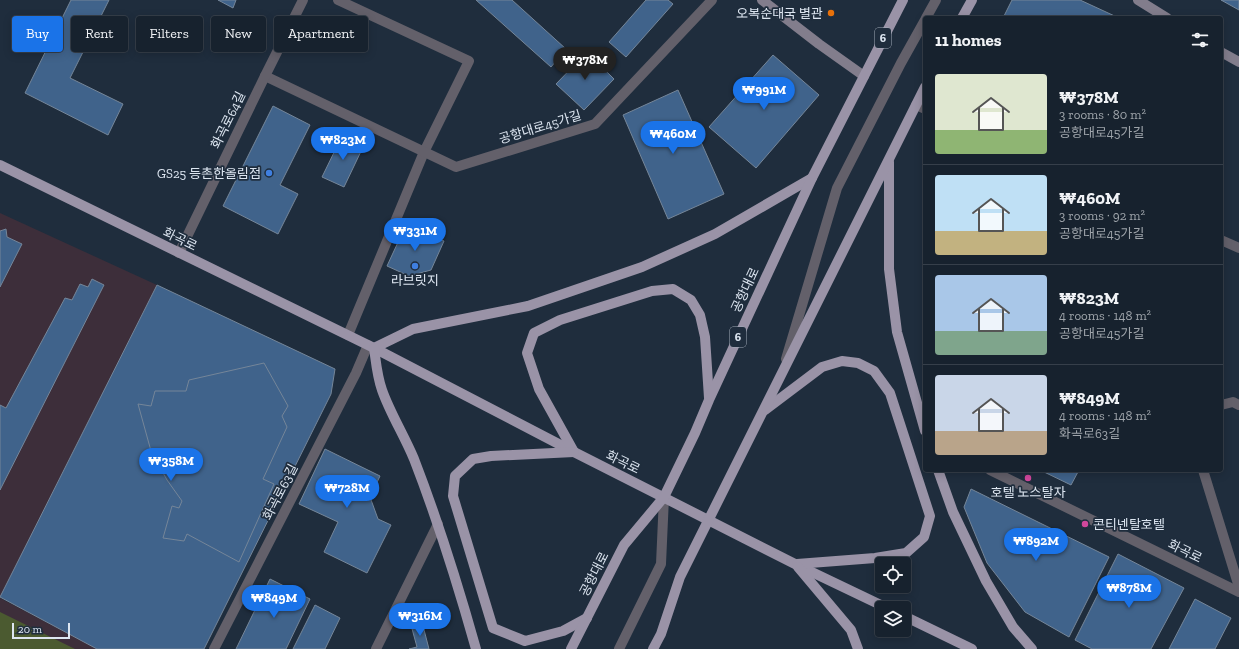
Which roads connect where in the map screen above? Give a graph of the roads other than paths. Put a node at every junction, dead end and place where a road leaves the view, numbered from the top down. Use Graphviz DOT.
graph roads {
  1 [pos="303,0"];
  2 [pos="338,0"];
  3 [pos="712,0"];
  4 [pos="762,0"];
  5 [pos="902,0"];
  6 [pos="936,0"];
  7 [pos="972,0"];
  8 [pos="1138,0"];
  9 [pos="927,16"];
  10 [pos="963,16"];
  11 [pos="1164,16"];
  12 [pos="923,23"];
  13 [pos="1223,53"];
  14 [pos="1239,62"];
  15 [pos="265,76"];
  16 [pos="864,76"];
  17 [pos="923,95"];
  18 [pos="920,107"];
  19 [pos="424,152"];
  20 [pos="889,158"];
  21 [pos="1,168"];
  22 [pos="812,178"];
  23 [pos="1223,241"];
  24 [pos="1239,248"];
  25 [pos="178,253"];
  26 [pos="348,336"];
  27 [pos="371,347"];
  28 [pos="781,374"];
  29 [pos="709,400"];
  30 [pos="1223,404"];
  31 [pos="1239,405"];
  32 [pos="763,411"];
  33 [pos="923,424"];
  34 [pos="574,452"];
  35 [pos="939,472"];
  36 [pos="994,472"];
  37 [pos="1204,472"];
  38 [pos="664,497"];
  39 [pos="709,520"];
  40 [pos="438,524"];
  41 [pos="795,564"];
  42 [pos="1239,587"];
  43 [pos="1239,592"];
  44 [pos="875,602"];
  45 [pos="587,618"];
  46 [pos="911,619"];
  47 [pos="661,634"];
  48 [pos="214,649"];
  49 [pos="376,649"];
  50 [pos="476,649"];
  51 [pos="571,649"];
  52 [pos="619,649"];
  53 [pos="653,649"];
  54 [pos="661,649"];
  55 [pos="858,649"];
  56 [pos="972,649"];
  57 [pos="1032,649"];
  1 -- 15 [label="street, 화곡로64길"];
  2 -- 19 [label="street"];
  3 -- 19 [label="street, 공항대로45가길"];
  4 -- 16 [label="street"];
  5 -- 16 [label="main road, 공항대로 / 6"];
  6 -- 9 [label="street"];
  7 -- 10 [label="main road"];
  8 -- 11 [label="street"];
  12 -- 28 [label="street"];
  13 -- 14 [label="street"];
  15 -- 19 [label="street, 공항대로45가길"];
  15 -- 25 [label="street, 화곡로64길"];
  16 -- 22 [label="main road, 공항대로 / 6"];
  17 -- 18 [label="main road"];
  18 -- 20 [label="main road"];
  19 -- 26 [label="street"];
  20 -- 28 [label="main road"];
  20 -- 33 [label="main road"];
  21 -- 25 [label="main road, 화곡로"];
  22 -- 27 [label="main road"];
  22 -- 29 [label="main road, 공항대로 / 6"];
  23 -- 24 [label="street"];
  25 -- 26 [label="main road, 화곡로"];
  26 -- 27 [label="main road, 화곡로"];
  27 -- 34 [label="main road, 화곡로"];
  27 -- 40 [label="main road"];
  27 -- 48 [label="street, 화곡로63길"];
  28 -- 32 [label="main road"];
  29 -- 34 [label="main road"];
  29 -- 38 [label="main road, 공항대로 / 6"];
  30 -- 31 [label="street"];
  32 -- 39 [label="main road"];
  32 -- 41 [label="main road"];
  34 -- 38 [label="main road, 화곡로"];
  34 -- 45 [label="main road"];
  35 -- 57 [label="main road"];
  36 -- 43 [label="street, 화곡로"];
  37 -- 42 [label="street"];
  38 -- 39 [label="main road, 화곡로"];
  38 -- 45 [label="main road, 공항대로 / 6"];
  38 -- 52 [label="street"];
  39 -- 41 [label="main road, 화곡로"];
  39 -- 47 [label="main road"];
  40 -- 49 [label="street"];
  40 -- 50 [label="main road"];
  41 -- 44 [label="main road, 화곡로"];
  41 -- 55 [label="main road"];
  45 -- 51 [label="main road, 공항대로 / 6"];
  46 -- 56 [label="main road"];
  47 -- 53 [label="main road"];
  47 -- 54 [label="main road"];
}
